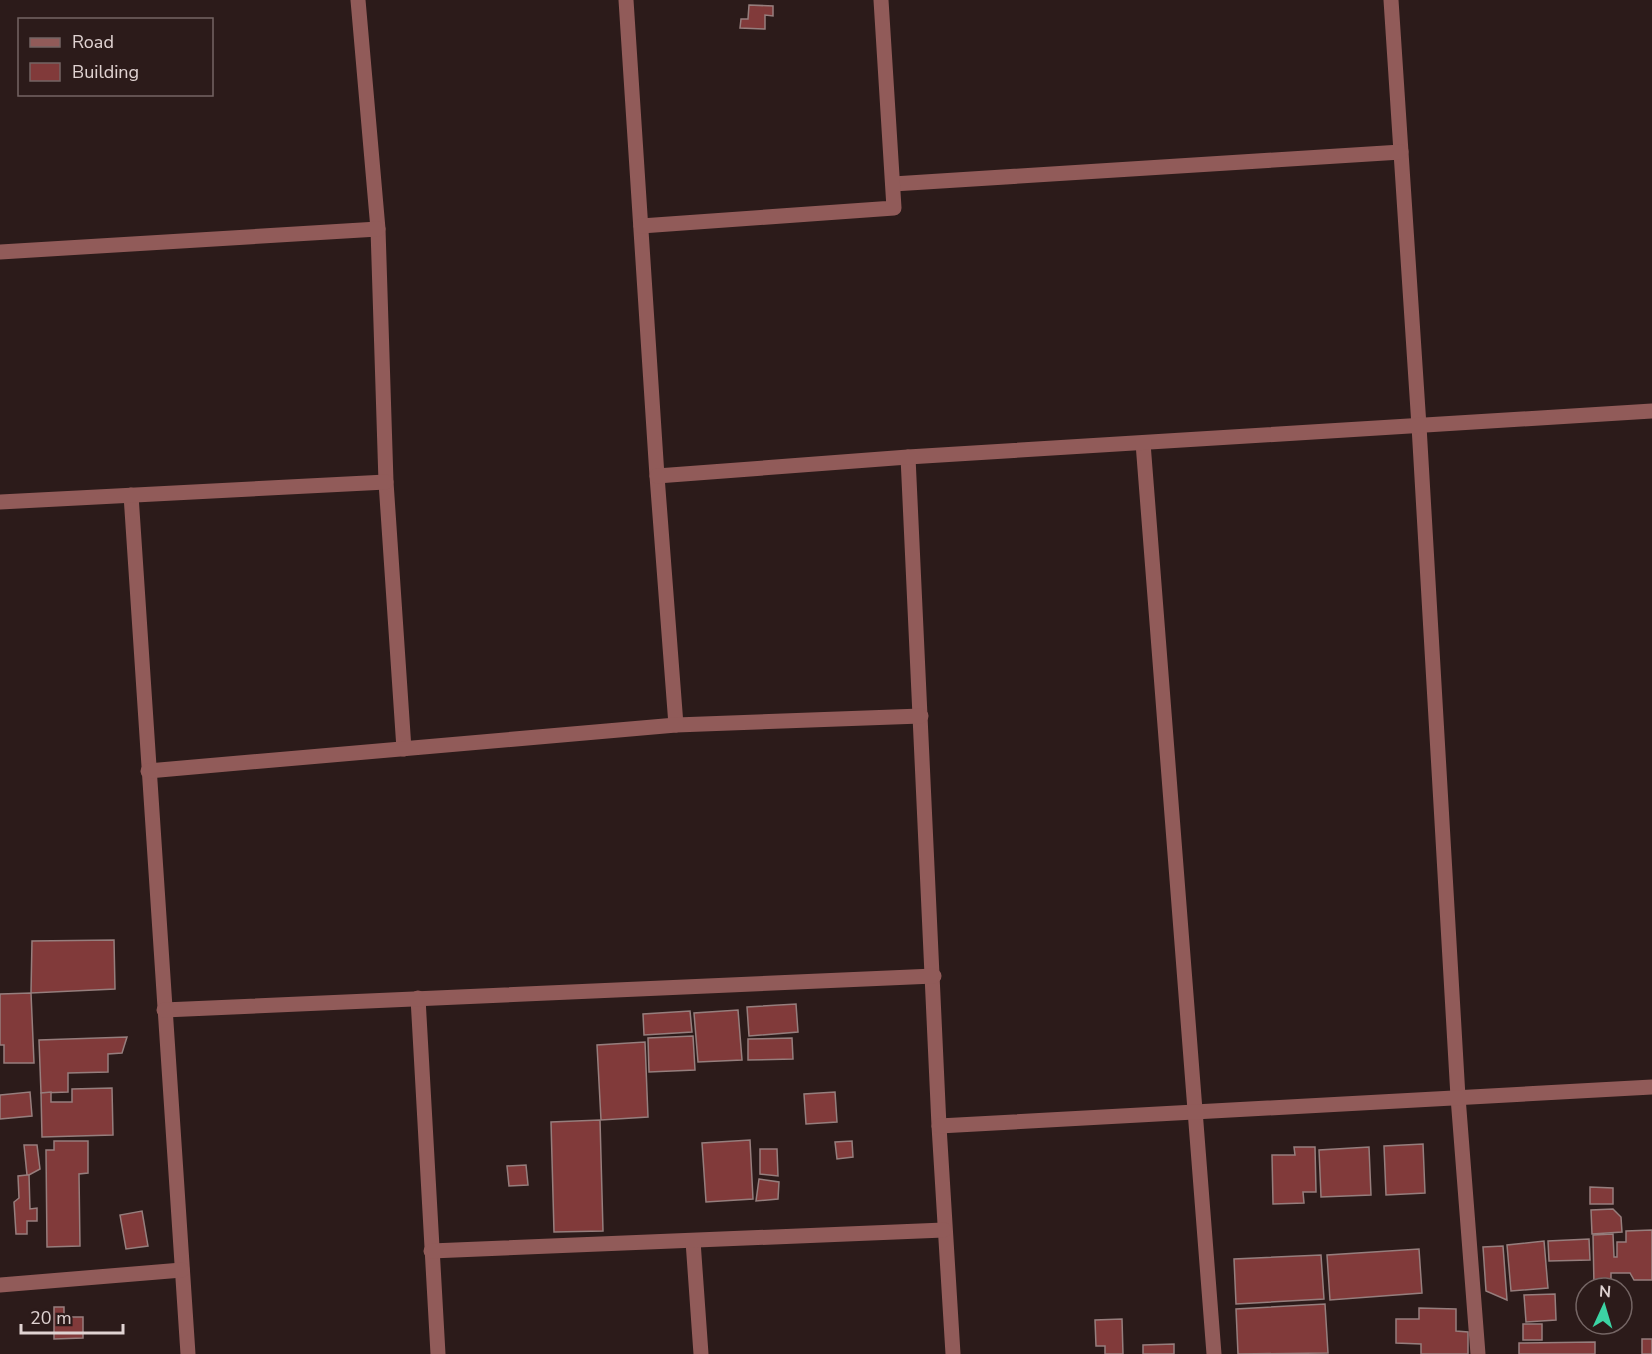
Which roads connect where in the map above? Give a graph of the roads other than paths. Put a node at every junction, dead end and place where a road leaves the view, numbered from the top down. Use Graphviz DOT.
graph roads {
  1 [pos="358,0"];
  2 [pos="626,0"];
  3 [pos="881,0"];
  4 [pos="1391,0"];
  5 [pos="1401,152"];
  6 [pos="892,184"];
  7 [pos="641,226"];
  8 [pos="378,229"];
  9 [pos="0,252"];
  10 [pos="1652,411"];
  11 [pos="1419,426"];
  12 [pos="1143,443"];
  13 [pos="908,457"];
  14 [pos="657,476"];
  15 [pos="386,482"];
  16 [pos="131,495"];
  17 [pos="0,502"];
  18 [pos="921,716"];
  19 [pos="676,725"];
  20 [pos="404,748"];
  21 [pos="148,771"];
  22 [pos="934,976"];
  23 [pos="418,998"];
  24 [pos="164,1010"];
  25 [pos="1652,1087"];
  26 [pos="1458,1097"];
  27 [pos="1195,1112"];
  28 [pos="939,1126"];
  29 [pos="944,1230"];
  30 [pos="693,1240"];
  31 [pos="431,1251"];
  32 [pos="182,1270"];
  33 [pos="0,1285"];
  34 [pos="188,1354"];
  35 [pos="438,1354"];
  36 [pos="701,1354"];
  37 [pos="953,1354"];
  38 [pos="1214,1354"];
  39 [pos="1478,1354"];
  1 -- 8 [label="street"];
  2 -- 7 [label="street"];
  3 -- 6 [label="street"];
  4 -- 5 [label="street"];
  5 -- 6 [label="street"];
  5 -- 11 [label="street"];
  6 -- 7 [label="street"];
  7 -- 14 [label="street"];
  8 -- 9 [label="street"];
  8 -- 15 [label="street"];
  10 -- 11 [label="street"];
  11 -- 12 [label="street"];
  11 -- 26 [label="street"];
  12 -- 13 [label="street"];
  12 -- 27 [label="street"];
  13 -- 14 [label="street"];
  13 -- 18 [label="street"];
  14 -- 19 [label="street"];
  15 -- 16 [label="street"];
  15 -- 20 [label="street"];
  16 -- 17 [label="street"];
  16 -- 21 [label="street"];
  18 -- 19 [label="street"];
  18 -- 22 [label="street"];
  19 -- 20 [label="street"];
  20 -- 21 [label="street"];
  21 -- 24 [label="street"];
  22 -- 23 [label="street"];
  22 -- 28 [label="street"];
  23 -- 24 [label="street"];
  23 -- 31 [label="street"];
  24 -- 32 [label="street"];
  25 -- 26 [label="street"];
  26 -- 27 [label="street"];
  26 -- 39 [label="street"];
  27 -- 28 [label="street"];
  27 -- 38 [label="street"];
  28 -- 29 [label="street"];
  29 -- 30 [label="street"];
  29 -- 37 [label="street"];
  30 -- 31 [label="street"];
  30 -- 36 [label="street"];
  31 -- 35 [label="street"];
  32 -- 33 [label="street"];
  32 -- 34 [label="street"];
}
